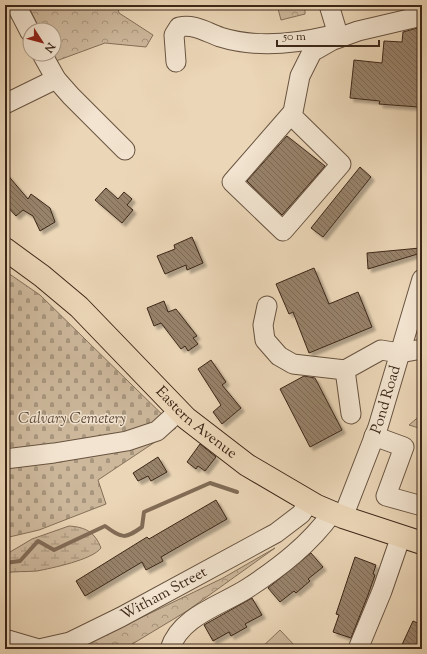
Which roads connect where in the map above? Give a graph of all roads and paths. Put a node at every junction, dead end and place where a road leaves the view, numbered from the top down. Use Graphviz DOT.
graph roads {
  1 [pos="16,5"];
  2 [pos="329,5"];
  3 [pos="422,16"];
  4 [pos="25,22"];
  5 [pos="338,36"];
  6 [pos="46,62"];
  7 [pos="176,62"];
  8 [pos="56,79"];
  9 [pos="5,104"];
  10 [pos="291,114"];
  11 [pos="125,150"];
  12 [pos="5,249"];
  13 [pos="422,279"];
  14 [pos="267,306"];
  15 [pos="422,349"];
  16 [pos="400,353"];
  17 [pos="345,370"];
  18 [pos="179,411"];
  19 [pos="351,414"];
  20 [pos="374,436"];
  21 [pos="5,458"];
  22 [pos="309,502"];
  23 [pos="422,506"];
  24 [pos="337,515"];
  25 [pos="401,536"];
  26 [pos="422,543"];
  27 [pos="5,638"];
  28 [pos="170,649"];
  29 [pos="358,649"];
  1 -- 4 [label="street"];
  2 -- 5 [label="street"];
  3 -- 5 [label="street"];
  5 -- 7 [label="street"];
  5 -- 10 [label="street"];
  6 -- 8 [label="street"];
  8 -- 9 [label="street"];
  8 -- 11 [label="street"];
  10 -- 10 [label="street"];
  12 -- 18 [label="main road, Eastern Avenue"];
  13 -- 16 [label="street, Pond Road"];
  14 -- 17 [label="street"];
  15 -- 16 [label="street"];
  16 -- 17 [label="street"];
  16 -- 20 [label="street, Pond Road"];
  17 -- 19 [label="street"];
  18 -- 21 [label="street"];
  18 -- 22 [label="main road, Eastern Avenue"];
  20 -- 23 [label="street"];
  20 -- 24 [label="street, Pond Road"];
  22 -- 24 [label="main road, Eastern Avenue"];
  22 -- 27 [label="street, Witham Street"];
  24 -- 25 [label="main road, Eastern Avenue"];
  24 -- 28 [label="street, Pond Road"];
  25 -- 26 [label="main road, Eastern Avenue"];
  25 -- 29 [label="street"];
}
